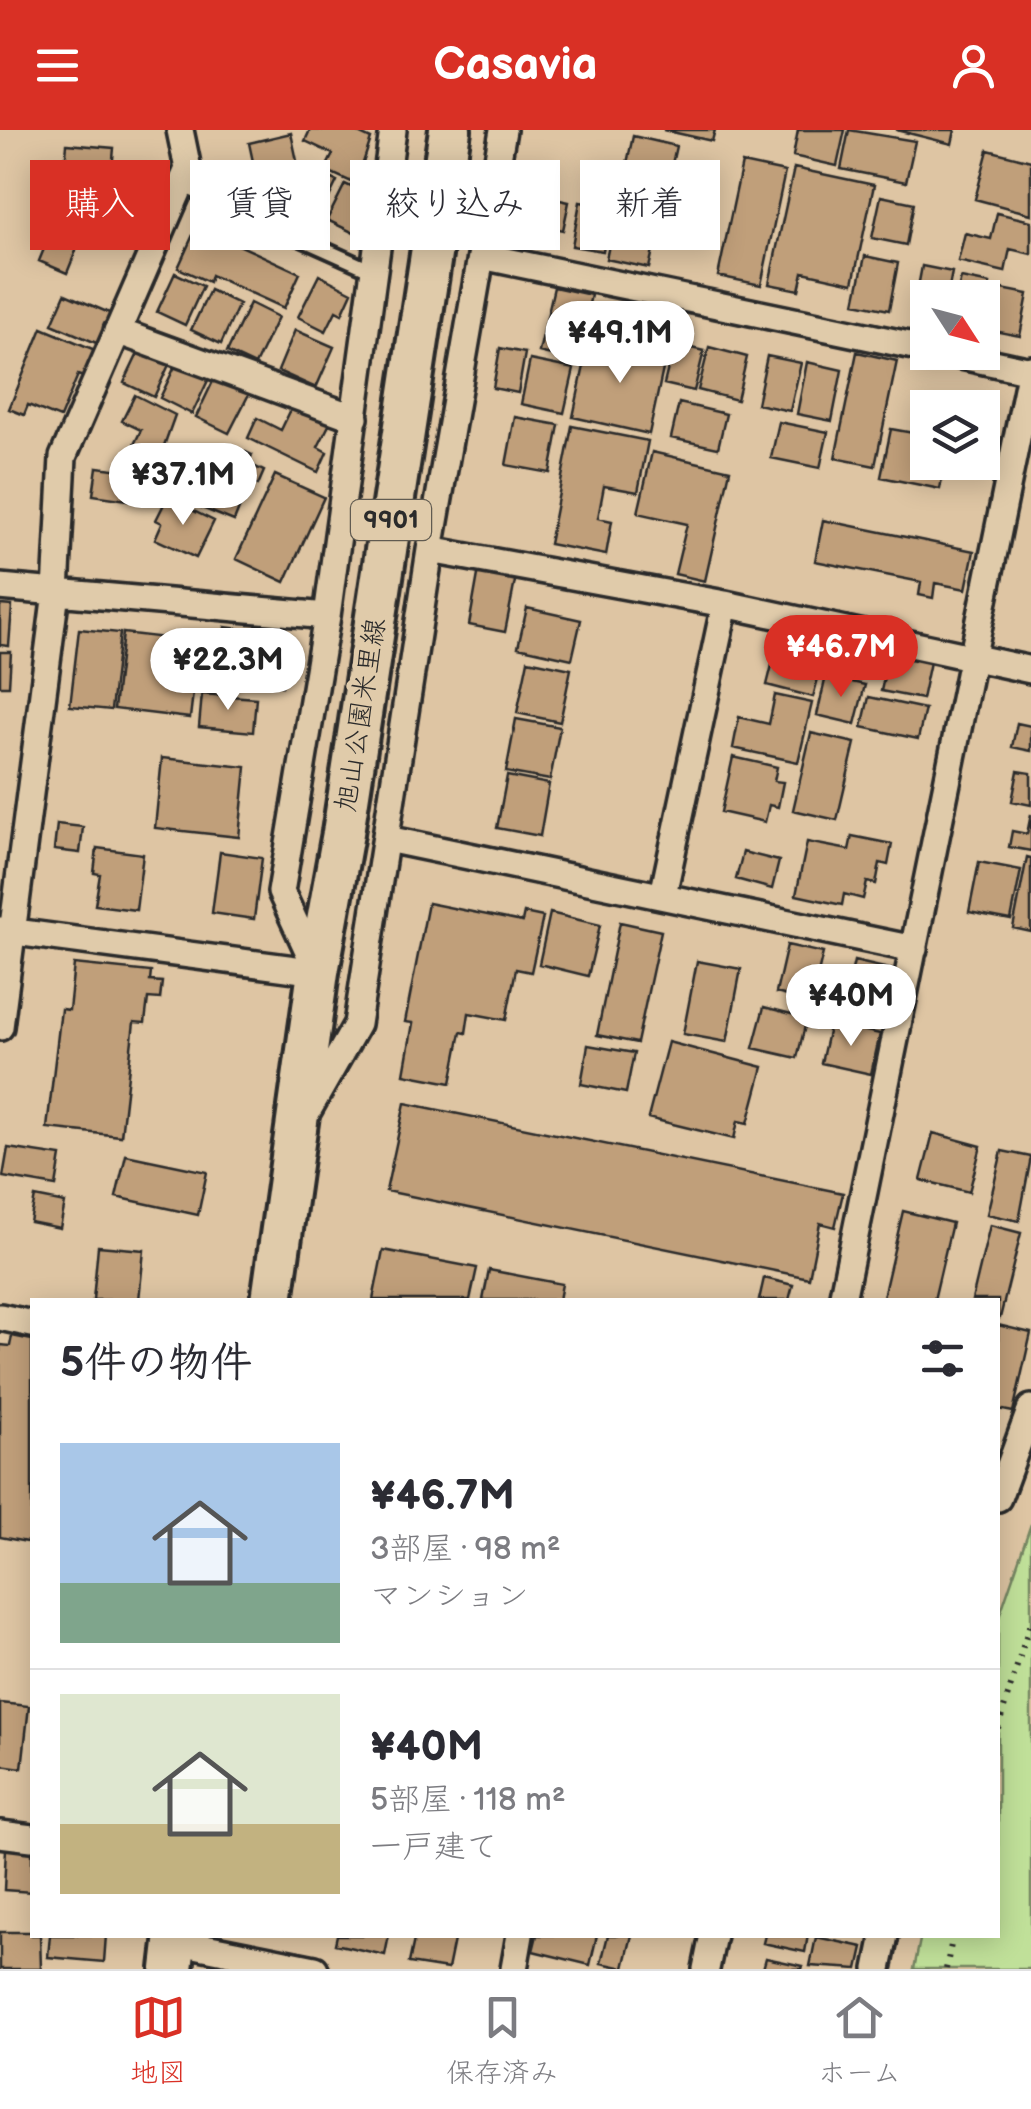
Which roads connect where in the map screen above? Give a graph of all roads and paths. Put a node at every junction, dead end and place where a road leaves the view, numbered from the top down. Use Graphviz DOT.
graph roads {
  1 [pos="180,130"];
  2 [pos="393,130"];
  3 [pos="450,130"];
  4 [pos="504,130"];
  5 [pos="181,185"];
  6 [pos="482,256"];
  7 [pos="376,273"];
  8 [pos="118,331"];
  9 [pos="910,345"];
  10 [pos="1000,364"];
  11 [pos="1031,370"];
  12 [pos="355,418"];
  13 [pos="430,550"];
  14 [pos="0,588"];
  15 [pos="56,592"];
  16 [pos="725,604"];
  17 [pos="327,616"];
  18 [pos="973,658"];
  19 [pos="1031,670"];
  20 [pos="387,839"];
  21 [pos="663,894"];
  22 [pos="6,930"];
  23 [pos="914,949"];
  24 [pos="318,972"];
  25 [pos="0,1027"];
  26 [pos="299,1126"];
  27 [pos="272,1298"];
  28 [pos="842,1298"];
  29 [pos="0,1317"];
  30 [pos="30,1324"];
  31 [pos="1031,1408"];
  32 [pos="1000,1493"];
  33 [pos="1031,1620"];
  34 [pos="1000,1721"];
  35 [pos="0,1834"];
  36 [pos="30,1838"];
  37 [pos="519,1938"];
  38 [pos="712,1938"];
  39 [pos="884,1938"];
  40 [pos="953,1938"];
  41 [pos="175,1948"];
  42 [pos="315,1969"];
  43 [pos="514,1969"];
  44 [pos="706,1969"];
  45 [pos="878,1969"];
  46 [pos="946,1969"];
  1 -- 5 [label="street"];
  2 -- 7 [label="street"];
  3 -- 24 [label="main road, 旭山公園米里線 / 9901"];
  4 -- 6 [label="street"];
  5 -- 7 [label="lane"];
  5 -- 8 [label="street"];
  6 -- 9 [label="street"];
  6 -- 13 [label="street"];
  7 -- 12 [label="street"];
  8 -- 12 [label="street"];
  8 -- 15 [label="street"];
  10 -- 11 [label="street"];
  11 -- 18 [label="street"];
  12 -- 17 [label="street"];
  13 -- 16 [label="street"];
  13 -- 20 [label="street"];
  14 -- 15 [label="street"];
  15 -- 17 [label="street"];
  15 -- 22 [label="street"];
  16 -- 18 [label="street"];
  16 -- 21 [label="street"];
  17 -- 24 [label="street"];
  18 -- 19 [label="street"];
  18 -- 23 [label="street"];
  20 -- 21 [label="street"];
  20 -- 26 [label="street"];
  21 -- 23 [label="street"];
  22 -- 24 [label="street"];
  22 -- 25 [label="street"];
  23 -- 28 [label="street"];
  24 -- 26 [label="main road, 旭山公園米里線 / 9901"];
  26 -- 27 [label="main road, 旭山公園米里線 / 9901"];
  29 -- 30 [label="street"];
  31 -- 32 [label="street"];
  33 -- 34 [label="path"];
  35 -- 36 [label="street"];
  37 -- 43 [label="street"];
  38 -- 44 [label="street"];
  39 -- 45 [label="street"];
  40 -- 46 [label="path"];
  41 -- 42 [label="street"];
}
